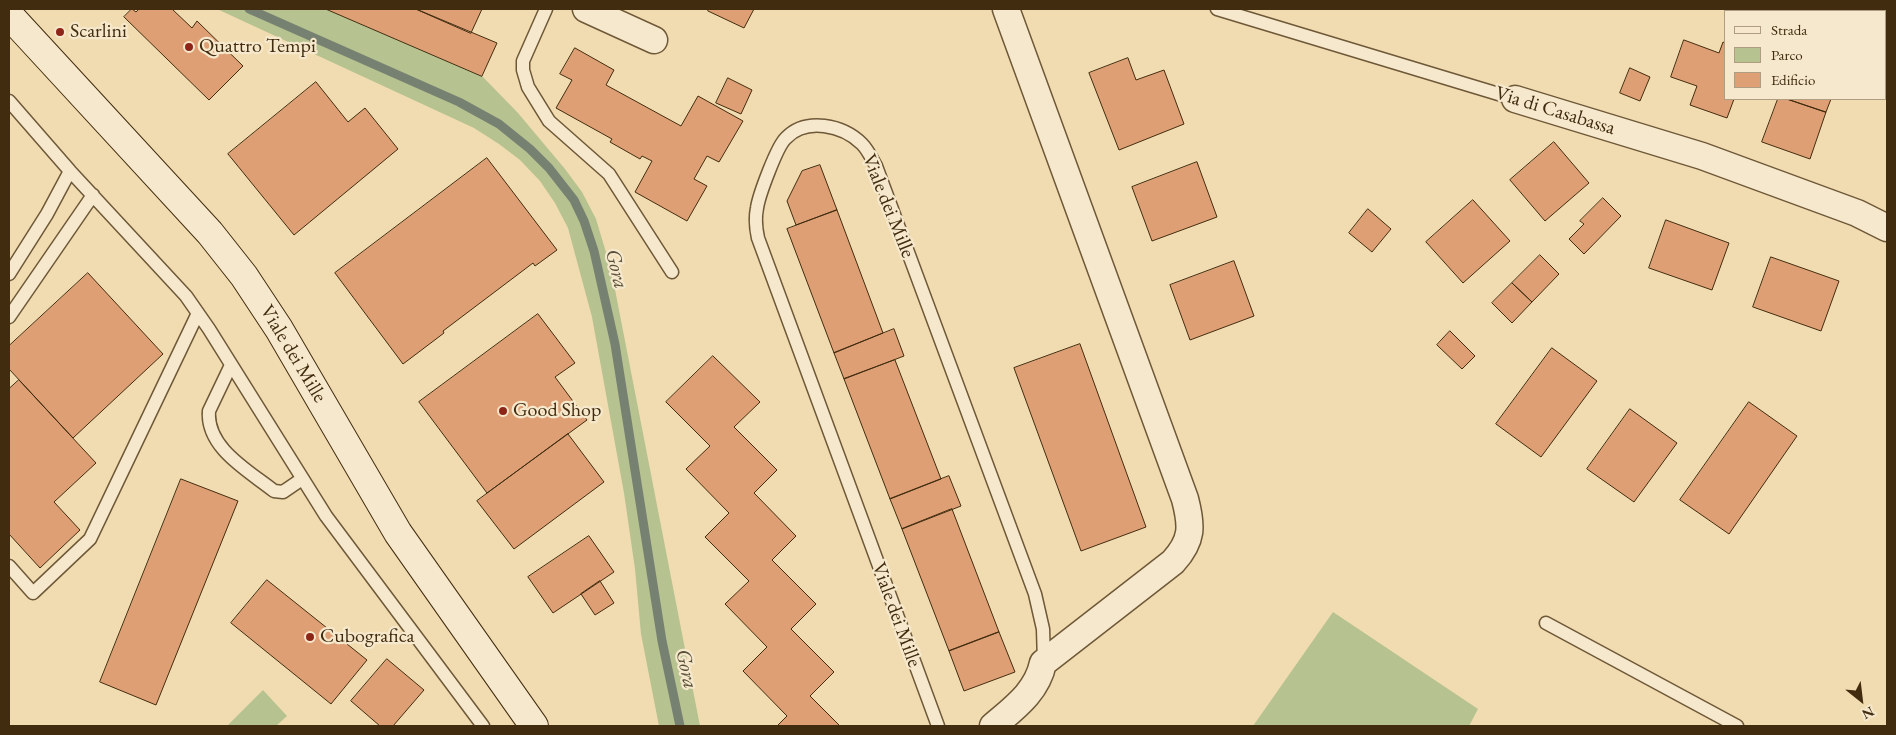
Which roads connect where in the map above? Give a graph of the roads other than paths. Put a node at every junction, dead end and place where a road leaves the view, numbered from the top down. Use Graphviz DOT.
graph roads {
  1 [pos="546,9"];
  2 [pos="586,9"];
  3 [pos="1006,9"];
  4 [pos="1217,9"];
  5 [pos="9,15"];
  6 [pos="654,40"];
  7 [pos="1515,99"];
  8 [pos="9,101"];
  9 [pos="70,171"];
  10 [pos="93,195"];
  11 [pos="1887,228"];
  12 [pos="672,272"];
  13 [pos="9,274"];
  14 [pos="198,313"];
  15 [pos="9,317"];
  16 [pos="231,365"];
  17 [pos="302,479"];
  18 [pos="9,566"];
  19 [pos="1546,623"];
  20 [pos="1044,664"];
  21 [pos="483,726"];
  22 [pos="534,726"];
  23 [pos="938,726"];
  24 [pos="993,726"];
  25 [pos="1737,726"];
  1 -- 12 [label="lane"];
  2 -- 6 [label="street"];
  3 -- 20 [label="street"];
  4 -- 7 [label="lane, Via di Casabassa"];
  5 -- 22 [label="main road, Viale dei Mille"];
  7 -- 11 [label="street, Via di Casabassa"];
  8 -- 9 [label="lane"];
  9 -- 10 [label="lane"];
  9 -- 13 [label="lane"];
  10 -- 14 [label="lane"];
  10 -- 15 [label="lane"];
  14 -- 16 [label="lane"];
  14 -- 18 [label="lane"];
  16 -- 17 [label="lane"];
  16 -- 17 [label="lane"];
  17 -- 21 [label="lane"];
  19 -- 25 [label="lane"];
  20 -- 23 [label="lane, Viale dei Mille"];
  20 -- 24 [label="street, Viale dei Mille"];
}
